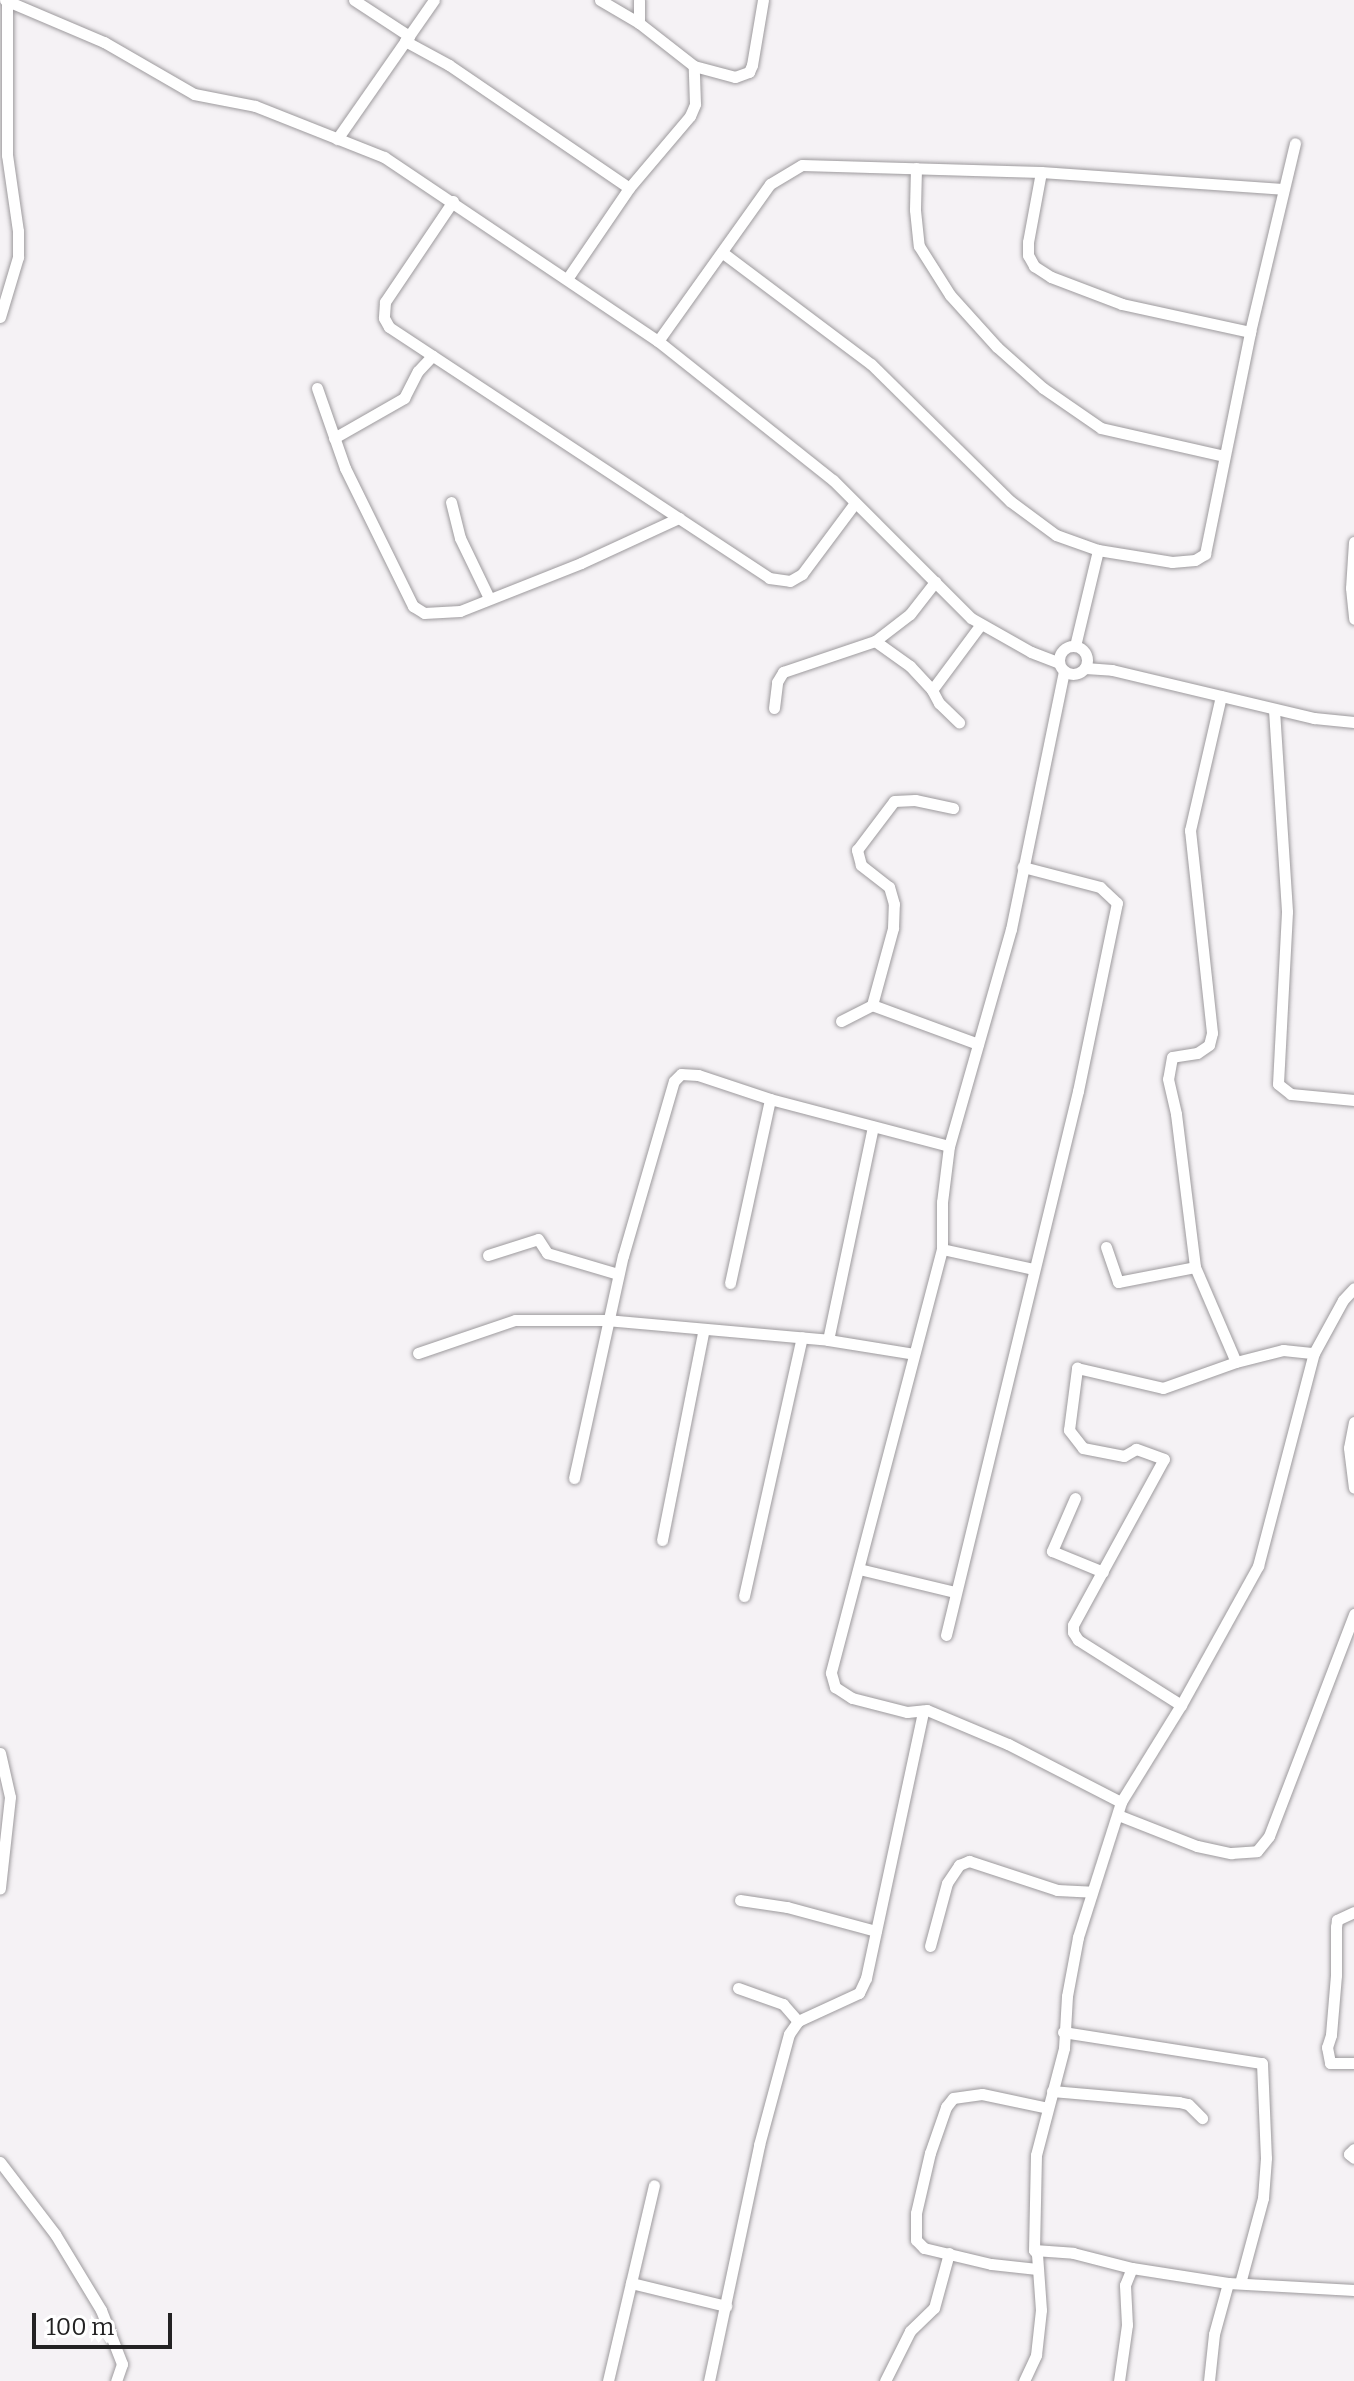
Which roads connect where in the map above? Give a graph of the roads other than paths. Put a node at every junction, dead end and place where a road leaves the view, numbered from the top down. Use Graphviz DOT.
graph roads {
  1 [pos="354,0"];
  2 [pos="434,0"];
  3 [pos="600,0"];
  4 [pos="639,0"];
  5 [pos="763,0"];
  6 [pos="6,1"];
  7 [pos="639,23"];
  8 [pos="407,38"];
  9 [pos="694,66"];
  10 [pos="337,139"];
  11 [pos="1295,143"];
  12 [pos="916,168"];
  13 [pos="1041,172"];
  14 [pos="629,188"];
  15 [pos="1282,189"];
  16 [pos="453,201"];
  17 [pos="723,253"];
  18 [pos="567,279"];
  19 [pos="0,317"];
  20 [pos="1250,332"];
  21 [pos="658,341"];
  22 [pos="432,356"];
  23 [pos="317,388"];
  24 [pos="334,438"];
  25 [pos="1224,456"];
  26 [pos="451,502"];
  27 [pos="855,503"];
  28 [pos="679,518"];
  29 [pos="1354,542"];
  30 [pos="1098,550"];
  31 [pos="935,582"];
  32 [pos="1352,588"];
  33 [pos="489,598"];
  34 [pos="1354,619"];
  35 [pos="981,624"];
  36 [pos="875,641"];
  37 [pos="1075,646"];
  38 [pos="1086,654"];
  39 [pos="1065,664"];
  40 [pos="1112,670"];
  41 [pos="932,690"];
  42 [pos="1221,696"];
  43 [pos="774,708"];
  44 [pos="1274,710"];
  45 [pos="959,722"];
  46 [pos="1354,722"];
  47 [pos="953,808"];
  48 [pos="1023,867"];
  49 [pos="872,1005"];
  50 [pos="841,1021"];
  51 [pos="978,1044"];
  52 [pos="770,1099"];
  53 [pos="1354,1100"];
  54 [pos="873,1127"];
  55 [pos="949,1146"];
  56 [pos="1106,1247"];
  57 [pos="942,1249"];
  58 [pos="488,1255"];
  59 [pos="1195,1267"];
  60 [pos="1033,1269"];
  61 [pos="618,1274"];
  62 [pos="730,1283"];
  63 [pos="1354,1288"];
  64 [pos="606,1320"];
  65 [pos="703,1332"];
  66 [pos="802,1337"];
  67 [pos="828,1340"];
  68 [pos="418,1353"];
  69 [pos="1314,1353"];
  70 [pos="914,1354"];
  71 [pos="1236,1362"];
  72 [pos="1354,1422"];
  73 [pos="574,1478"];
  74 [pos="1354,1488"];
  75 [pos="1075,1498"];
  76 [pos="662,1540"];
  77 [pos="859,1569"];
  78 [pos="1103,1572"];
  79 [pos="955,1592"];
  80 [pos="744,1596"];
  81 [pos="1354,1614"];
  82 [pos="946,1635"];
  83 [pos="1181,1705"];
  84 [pos="923,1711"];
  85 [pos="0,1753"];
  86 [pos="1121,1802"];
  87 [pos="1118,1815"];
  88 [pos="0,1888"];
  89 [pos="1092,1892"];
  90 [pos="740,1900"];
  91 [pos="1354,1912"];
  92 [pos="876,1931"];
  93 [pos="930,1946"];
  94 [pos="738,1988"];
  95 [pos="798,2021"];
  96 [pos="1063,2032"];
  97 [pos="1354,2063"];
  98 [pos="1052,2091"];
  99 [pos="1048,2108"];
  100 [pos="1202,2118"];
  101 [pos="1354,2149"];
  102 [pos="1354,2158"];
  103 [pos="0,2162"];
  104 [pos="654,2185"];
  105 [pos="1034,2250"];
  106 [pos="949,2253"];
  107 [pos="1132,2268"];
  108 [pos="1037,2269"];
  109 [pos="631,2283"];
  110 [pos="1234,2283"];
  111 [pos="1354,2290"];
  112 [pos="726,2306"];
  113 [pos="116,2381"];
  114 [pos="608,2381"];
  115 [pos="709,2381"];
  116 [pos="885,2381"];
  117 [pos="1024,2381"];
  118 [pos="1119,2381"];
  119 [pos="1209,2381"];
  1 -- 8 [label="street"];
  2 -- 8 [label="street"];
  3 -- 7 [label="street"];
  4 -- 7 [label="street"];
  5 -- 9 [label="street"];
  6 -- 10 [label="street"];
  6 -- 19 [label="street"];
  7 -- 9 [label="street"];
  8 -- 10 [label="street"];
  8 -- 14 [label="street"];
  9 -- 14 [label="street"];
  10 -- 16 [label="street"];
  11 -- 15 [label="street"];
  12 -- 13 [label="street"];
  12 -- 17 [label="street"];
  12 -- 25 [label="street"];
  13 -- 15 [label="street"];
  13 -- 20 [label="street"];
  14 -- 18 [label="street"];
  15 -- 20 [label="street"];
  16 -- 18 [label="street"];
  16 -- 22 [label="street"];
  17 -- 21 [label="street"];
  17 -- 30 [label="street"];
  18 -- 21 [label="street"];
  20 -- 25 [label="street"];
  21 -- 27 [label="street"];
  22 -- 24 [label="street"];
  22 -- 28 [label="street"];
  23 -- 24 [label="street"];
  24 -- 33 [label="street"];
  25 -- 30 [label="street"];
  26 -- 33 [label="street"];
  27 -- 28 [label="street"];
  27 -- 31 [label="street"];
  28 -- 33 [label="street"];
  29 -- 32 [label="street"];
  30 -- 37 [label="street"];
  31 -- 35 [label="street"];
  31 -- 36 [label="street"];
  32 -- 34 [label="street"];
  35 -- 39 [label="street"];
  35 -- 41 [label="street"];
  36 -- 41 [label="street"];
  36 -- 43 [label="street"];
  37 -- 38 [label="street"];
  37 -- 39 [label="street"];
  38 -- 39 [label="street"];
  38 -- 40 [label="street"];
  39 -- 40 [label="street"];
  39 -- 48 [label="street"];
  40 -- 42 [label="street"];
  41 -- 45 [label="street"];
  42 -- 44 [label="street"];
  42 -- 59 [label="street"];
  44 -- 46 [label="street"];
  44 -- 53 [label="street"];
  47 -- 49 [label="street"];
  48 -- 51 [label="street"];
  48 -- 60 [label="street"];
  49 -- 50 [label="street"];
  49 -- 51 [label="street"];
  51 -- 55 [label="street"];
  52 -- 54 [label="street"];
  52 -- 61 [label="street"];
  52 -- 62 [label="street"];
  54 -- 55 [label="street"];
  54 -- 67 [label="street"];
  55 -- 57 [label="street"];
  56 -- 59 [label="street"];
  57 -- 60 [label="street"];
  57 -- 70 [label="street"];
  58 -- 61 [label="street"];
  59 -- 71 [label="street"];
  60 -- 79 [label="street"];
  61 -- 64 [label="street"];
  63 -- 69 [label="street"];
  64 -- 65 [label="street"];
  64 -- 68 [label="street"];
  64 -- 73 [label="street"];
  65 -- 66 [label="street"];
  65 -- 76 [label="street"];
  66 -- 67 [label="street"];
  66 -- 80 [label="street"];
  67 -- 70 [label="street"];
  69 -- 71 [label="street"];
  69 -- 83 [label="street"];
  70 -- 77 [label="street"];
  71 -- 78 [label="street"];
  72 -- 74 [label="street"];
  75 -- 78 [label="street"];
  77 -- 79 [label="street"];
  77 -- 84 [label="street"];
  78 -- 83 [label="street"];
  79 -- 82 [label="street"];
  81 -- 87 [label="street"];
  83 -- 86 [label="street"];
  84 -- 86 [label="street"];
  84 -- 92 [label="street"];
  85 -- 88 [label="street"];
  86 -- 87 [label="street"];
  87 -- 89 [label="street"];
  89 -- 93 [label="street"];
  89 -- 96 [label="street"];
  90 -- 92 [label="street"];
  91 -- 97 [label="street"];
  92 -- 95 [label="street"];
  94 -- 95 [label="street"];
  95 -- 112 [label="street"];
  96 -- 98 [label="street"];
  96 -- 110 [label="street"];
  98 -- 99 [label="street"];
  98 -- 100 [label="street"];
  99 -- 105 [label="street"];
  99 -- 106 [label="street"];
  101 -- 102 [label="street"];
  103 -- 113 [label="street"];
  104 -- 109 [label="street"];
  105 -- 107 [label="street"];
  105 -- 108 [label="street"];
  106 -- 108 [label="street"];
  106 -- 116 [label="street"];
  107 -- 110 [label="street"];
  107 -- 118 [label="street"];
  108 -- 117 [label="street"];
  109 -- 112 [label="street"];
  109 -- 114 [label="street"];
  110 -- 111 [label="street"];
  110 -- 119 [label="street"];
  112 -- 115 [label="street"];
}
